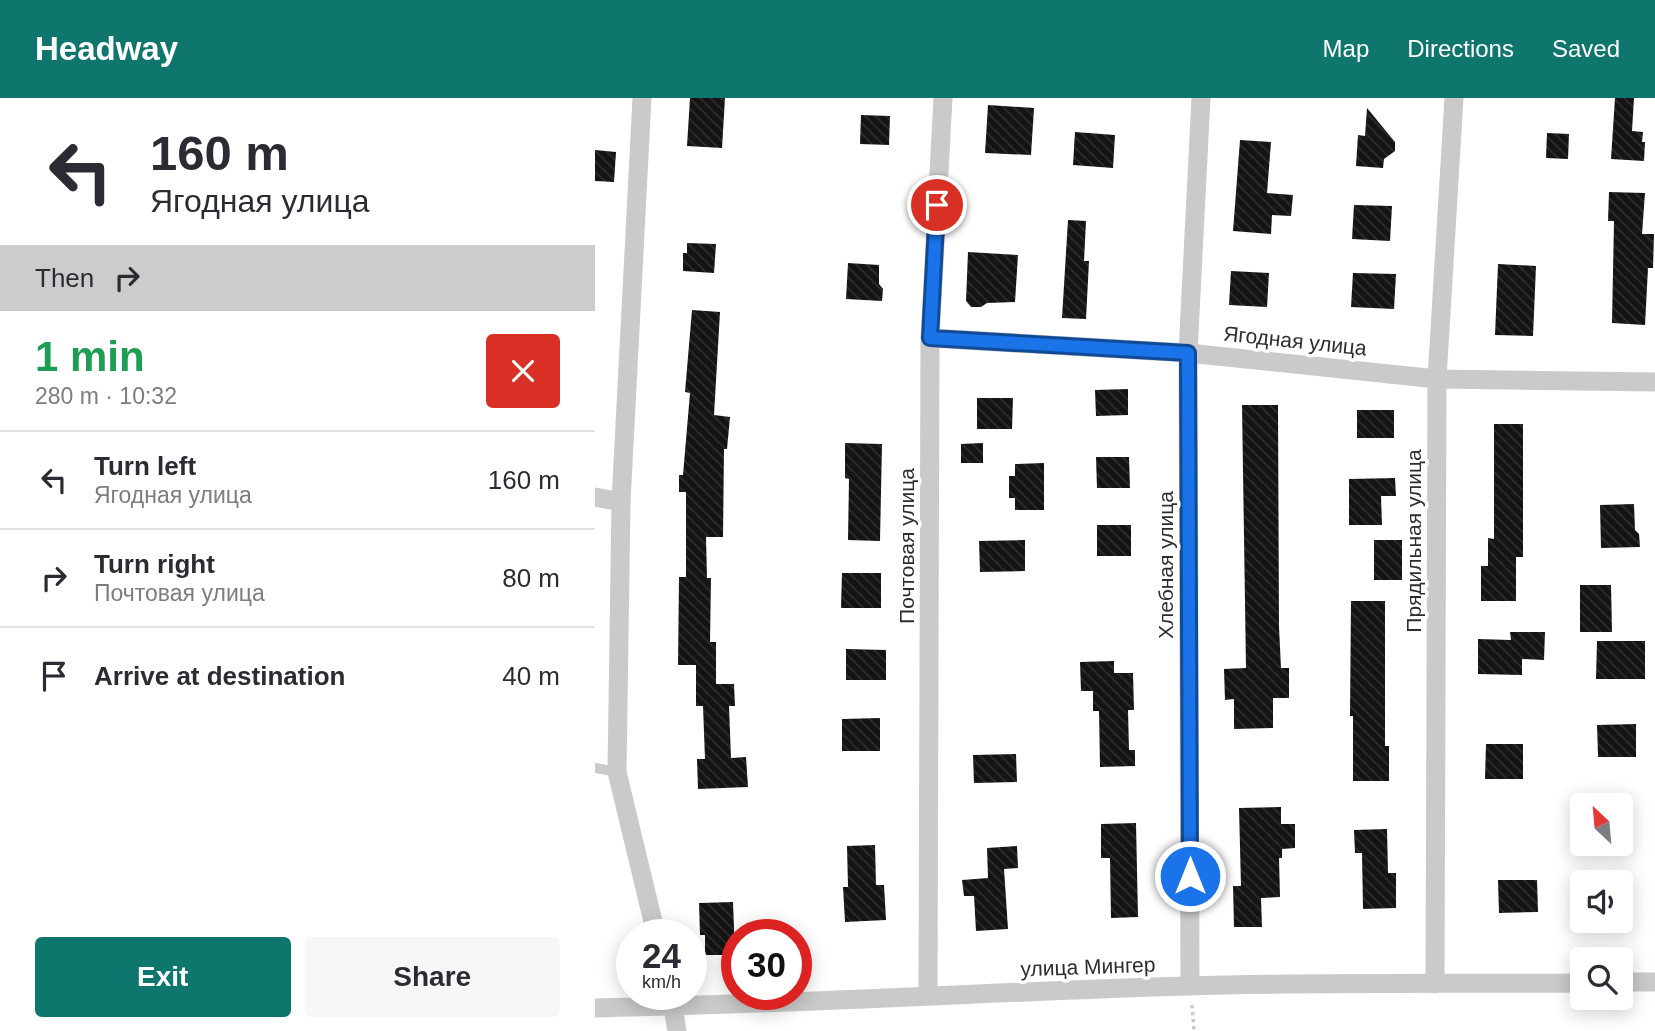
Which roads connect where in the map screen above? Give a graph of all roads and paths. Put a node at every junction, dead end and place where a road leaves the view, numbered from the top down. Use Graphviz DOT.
graph roads {
  1 [pos="642,98"];
  2 [pos="943,98"];
  3 [pos="1201,98"];
  4 [pos="1454,98"];
  5 [pos="930,338"];
  6 [pos="1188,353"];
  7 [pos="1437,379"];
  8 [pos="1655,382"];
  9 [pos="595,497"];
  10 [pos="621,502"];
  11 [pos="595,768"];
  12 [pos="617,772"];
  13 [pos="652,919"];
  14 [pos="1633,982"];
  15 [pos="1655,982"];
  16 [pos="1570,983"];
  17 [pos="1435,984"];
  18 [pos="1190,986"];
  19 [pos="928,995"];
  20 [pos="707,1001"];
  21 [pos="616,1006"];
  22 [pos="595,1008"];
  23 [pos="674,1010"];
  24 [pos="677,1031"];
  25 [pos="1194,1031"];
  1 -- 10 [label="street"];
  2 -- 5 [label="street, Почтовая улица"];
  3 -- 6 [label="street, Хлебная улица"];
  4 -- 7 [label="street, Прядильная улица"];
  5 -- 6 [label="street, Ягодная улица"];
  5 -- 19 [label="street, Почтовая улица"];
  6 -- 7 [label="street, Ягодная улица"];
  6 -- 18 [label="street, Хлебная улица"];
  7 -- 8 [label="street, Ягодная улица"];
  7 -- 17 [label="street, Прядильная улица"];
  9 -- 10 [label="street"];
  10 -- 12 [label="street"];
  11 -- 12 [label="lane"];
  12 -- 13 [label="street"];
  14 -- 15 [label="street"];
  16 -- 17 [label="street, улица Мингер"];
  17 -- 18 [label="street, улица Мингер"];
  18 -- 19 [label="street, улица Мингер"];
  18 -- 25 [label="path"];
  19 -- 20 [label="street, улица Мингер"];
  21 -- 22 [label="street, улица Мингер"];
  23 -- 24 [label="street"];
}
